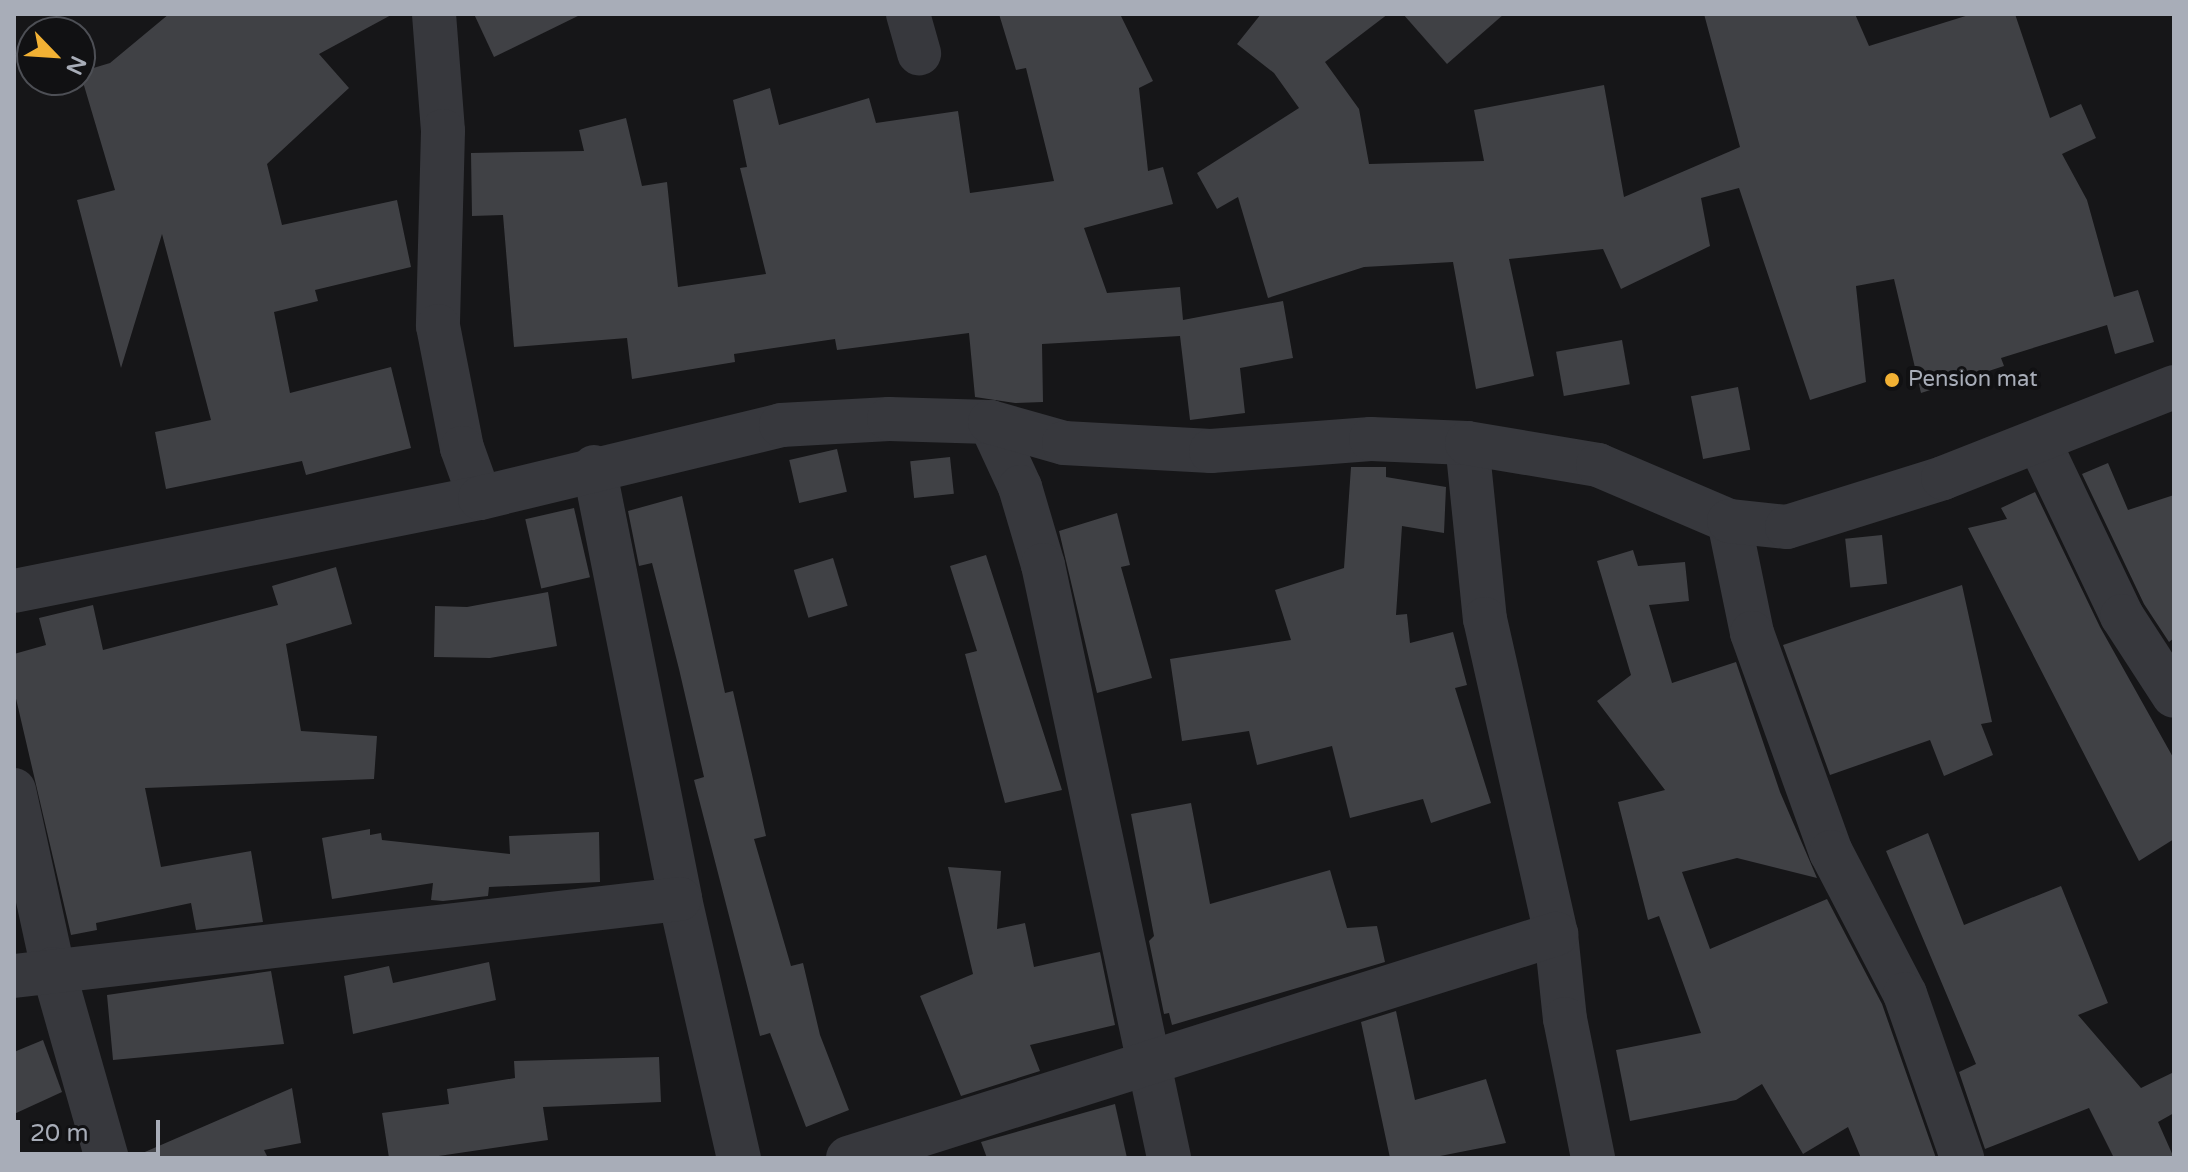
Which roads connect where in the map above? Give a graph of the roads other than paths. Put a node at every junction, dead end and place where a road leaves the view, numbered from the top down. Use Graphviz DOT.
graph roads {
  1 [pos="434,14"];
  2 [pos="2174,387"];
  3 [pos="990,422"];
  4 [pos="2039,442"];
  5 [pos="1467,443"];
  6 [pos="594,467"];
  7 [pos="480,498"];
  8 [pos="1729,521"];
  9 [pos="14,591"];
  10 [pos="2174,696"];
  11 [pos="14,790"];
  12 [pos="680,899"];
  13 [pos="1556,934"];
  14 [pos="34,973"];
  15 [pos="1147,1059"];
  16 [pos="107,1158"];
  17 [pos="739,1158"];
  18 [pos="848,1158"];
  19 [pos="1169,1158"];
  20 [pos="1593,1158"];
  21 [pos="1962,1158"];
  1 -- 7 [label="street"];
  2 -- 4 [label="street"];
  3 -- 5 [label="street"];
  3 -- 6 [label="street"];
  3 -- 15 [label="street"];
  4 -- 8 [label="street"];
  4 -- 10 [label="street"];
  5 -- 8 [label="street"];
  5 -- 13 [label="street"];
  6 -- 7 [label="street"];
  6 -- 12 [label="street"];
  7 -- 9 [label="street"];
  8 -- 21 [label="street"];
  11 -- 14 [label="street"];
  12 -- 14 [label="street"];
  12 -- 17 [label="street"];
  13 -- 15 [label="street"];
  13 -- 20 [label="street"];
  14 -- 16 [label="street"];
  15 -- 18 [label="street"];
  15 -- 19 [label="street"];
}
